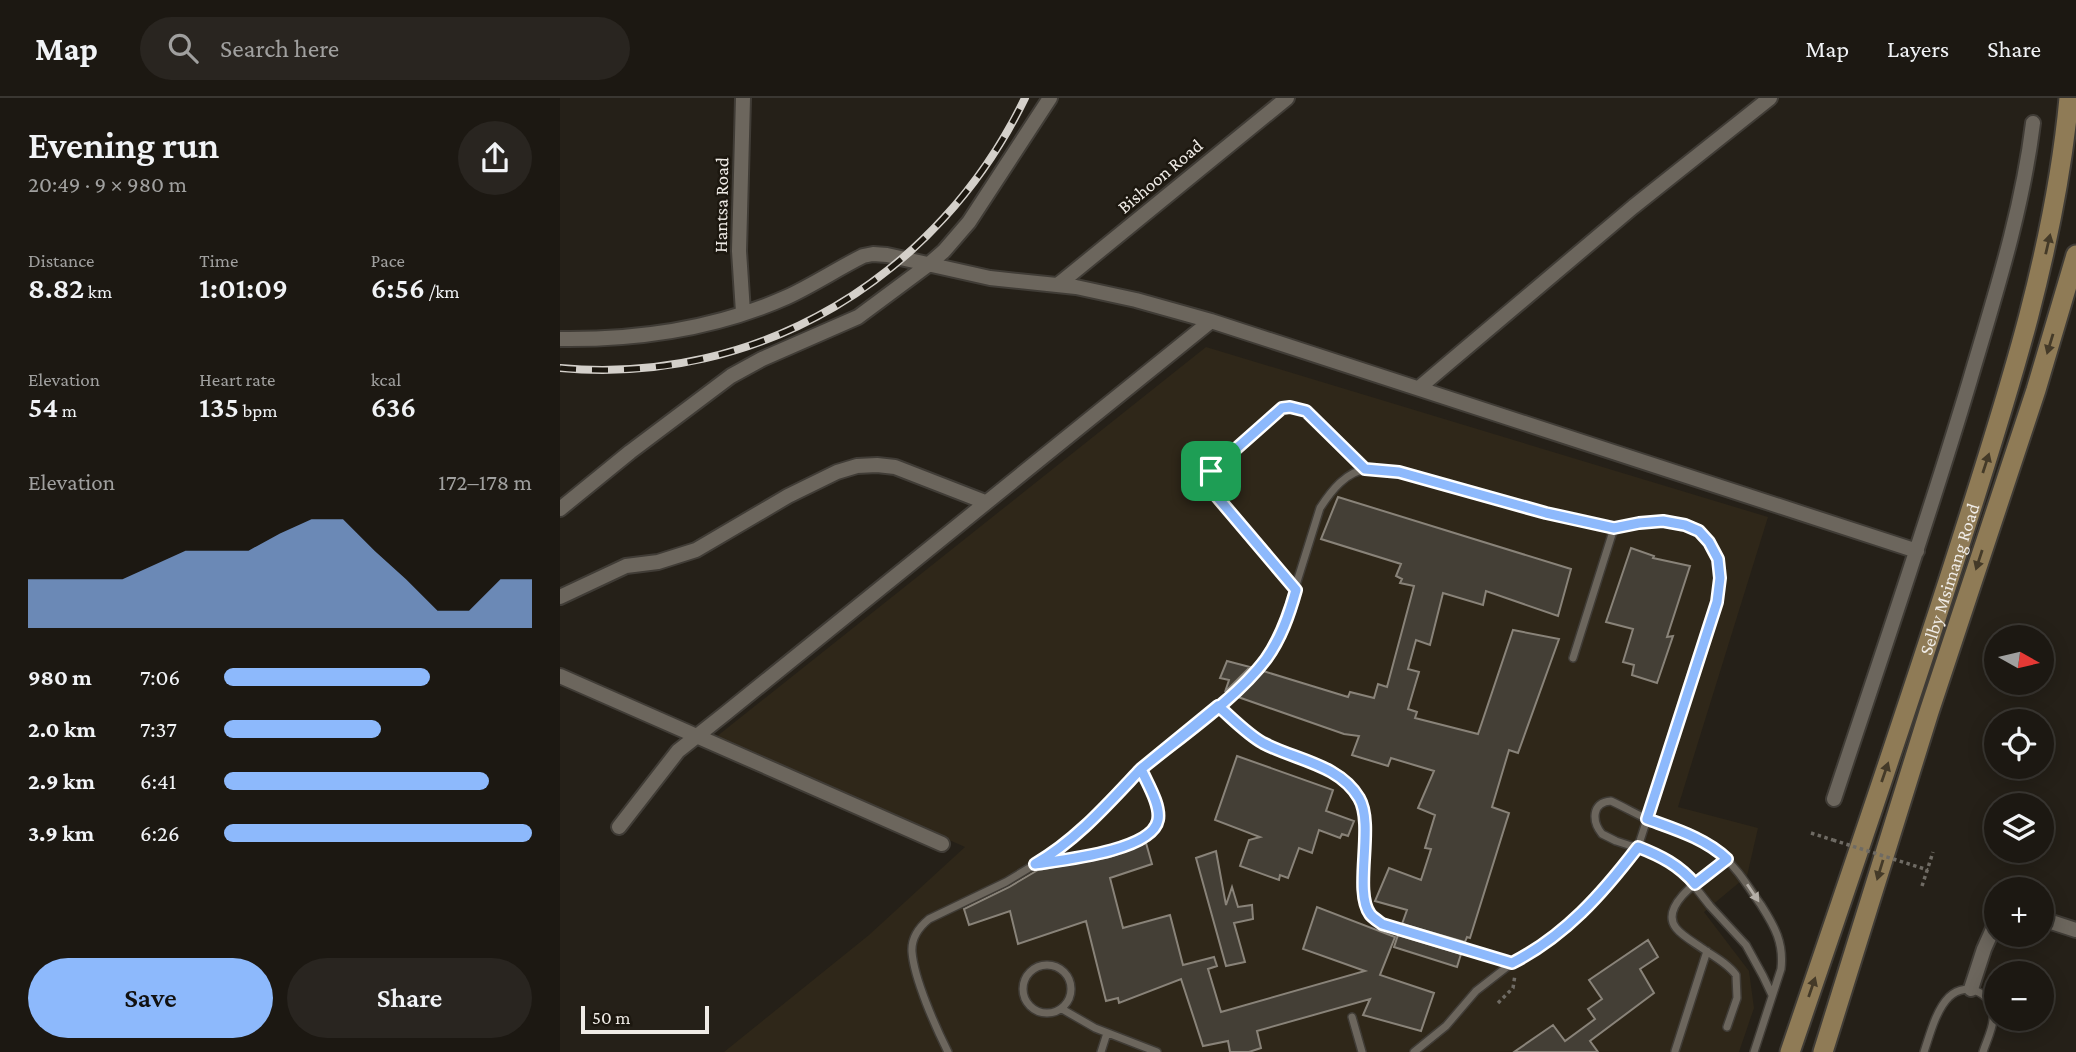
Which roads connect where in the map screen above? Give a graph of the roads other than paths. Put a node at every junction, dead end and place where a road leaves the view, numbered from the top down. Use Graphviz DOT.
graph roads {
  1 [pos="743,98"];
  2 [pos="1050,98"];
  3 [pos="1287,98"];
  4 [pos="1770,98"];
  5 [pos="2069,98"];
  6 [pos="2033,123"];
  7 [pos="2076,255"];
  8 [pos="928,265"];
  9 [pos="1059,284"];
  10 [pos="743,312"];
  11 [pos="1211,321"];
  12 [pos="560,339"];
  13 [pos="1420,387"];
  14 [pos="1365,469"];
  15 [pos="985,502"];
  16 [pos="560,509"];
  17 [pos="1614,528"];
  18 [pos="1917,551"];
  19 [pos="1296,590"];
  20 [pos="560,597"];
  21 [pos="1573,658"];
  22 [pos="560,676"];
  23 [pos="1218,706"];
  24 [pos="695,735"];
  25 [pos="1141,769"];
  26 [pos="1833,799"];
  27 [pos="1647,819"];
  28 [pos="619,827"];
  29 [pos="942,844"];
  30 [pos="1638,847"];
  31 [pos="1727,859"];
  32 [pos="1035,864"];
  33 [pos="1695,884"];
  34 [pos="2054,923"];
  35 [pos="2076,930"];
  36 [pos="1985,947"];
  37 [pos="1707,951"];
  38 [pos="1516,962"];
  39 [pos="1971,989"];
  40 [pos="1772,995"];
  41 [pos="1062,1009"];
  42 [pos="1353,1017"];
  43 [pos="1727,1027"];
  44 [pos="1107,1033"];
  45 [pos="1416,1051"];
  46 [pos="1675,1051"];
  47 [pos="948,1052"];
  48 [pos="1101,1052"];
  49 [pos="1157,1052"];
  50 [pos="1362,1052"];
  51 [pos="1754,1052"];
  52 [pos="1790,1052"];
  53 [pos="1822,1052"];
  54 [pos="1924,1052"];
  55 [pos="1983,1052"];
  1 -- 10 [label="street, Hantsa Road"];
  2 -- 8 [label="street"];
  3 -- 9 [label="street, Bishoon Road"];
  4 -- 13 [label="street"];
  52 -- 5 [label="main road, Selby Msimang Road, one-way"];
  6 -- 18 [label="street"];
  7 -- 53 [label="main road, Selby Msimang Road, one-way"];
  8 -- 9 [label="street"];
  8 -- 10 [label="street"];
  8 -- 16 [label="street"];
  9 -- 11 [label="street"];
  10 -- 12 [label="street"];
  11 -- 13 [label="street"];
  11 -- 15 [label="street"];
  13 -- 18 [label="street"];
  14 -- 17 [label="lane"];
  14 -- 19 [label="lane"];
  14 -- 19 [label="lane"];
  15 -- 20 [label="street"];
  15 -- 24 [label="street"];
  17 -- 21 [label="lane"];
  17 -- 27 [label="lane"];
  18 -- 26 [label="street"];
  19 -- 23 [label="lane"];
  22 -- 24 [label="street"];
  23 -- 25 [label="lane"];
  23 -- 38 [label="lane"];
  24 -- 28 [label="street"];
  24 -- 29 [label="street"];
  25 -- 32 [label="lane"];
  25 -- 32 [label="lane"];
  27 -- 30 [label="lane"];
  27 -- 30 [label="lane"];
  27 -- 31 [label="lane"];
  30 -- 33 [label="lane"];
  30 -- 38 [label="lane"];
  31 -- 33 [label="lane"];
  31 -- 40 [label="lane, one-way"];
  32 -- 47 [label="lane"];
  33 -- 37 [label="lane"];
  33 -- 40 [label="lane"];
  34 -- 35 [label="street"];
  36 -- 39 [label="street"];
  37 -- 43 [label="lane"];
  37 -- 46 [label="lane"];
  38 -- 45 [label="lane"];
  39 -- 54 [label="lane"];
  39 -- 55 [label="lane"];
  40 -- 51 [label="lane"];
  41 -- 41 [label="lane"];
  41 -- 44 [label="lane"];
  42 -- 50 [label="lane"];
  44 -- 48 [label="lane"];
  44 -- 49 [label="lane"];
}
